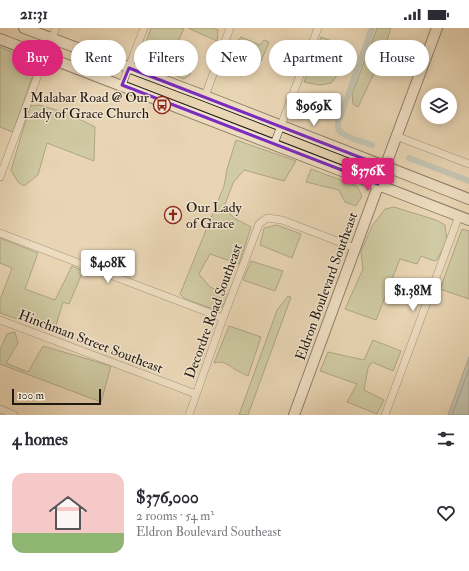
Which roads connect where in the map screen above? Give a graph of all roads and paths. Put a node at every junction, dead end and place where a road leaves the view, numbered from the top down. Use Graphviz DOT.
graph roads {
  1 [pos="24,28"];
  2 [pos="56,28"];
  3 [pos="144,28"];
  4 [pos="230,28"];
  5 [pos="318,28"];
  6 [pos="437,28"];
  7 [pos="52,38"];
  8 [pos="0,39"];
  9 [pos="12,44"];
  10 [pos="63,63"];
  11 [pos="129,68"];
  12 [pos="38,76"];
  13 [pos="122,86"];
  14 [pos="205,96"];
  15 [pos="281,126"];
  16 [pos="396,136"];
  17 [pos="274,144"];
  18 [pos="469,164"];
  19 [pos="385,167"];
  20 [pos="0,177"];
  21 [pos="378,184"];
  22 [pos="469,199"];
  23 [pos="459,216"];
  24 [pos="469,220"];
  25 [pos="0,233"];
  26 [pos="356,248"];
  27 [pos="223,318"];
  28 [pos="0,320"];
  29 [pos="196,394"];
  30 [pos="0,409"];
  31 [pos="14,415"];
  32 [pos="188,415"];
  33 [pos="294,415"];
  34 [pos="385,415"];
  1 -- 7 [label="main road"];
  2 -- 7 [label="street"];
  3 -- 11 [label="street"];
  4 -- 14 [label="street"];
  5 -- 15 [label="street"];
  6 -- 16 [label="main road, Eldron Boulevard Southeast"];
  7 -- 11 [label="main road"];
  8 -- 9 [label="main road"];
  10 -- 13 [label="main road"];
  11 -- 13 [label="street"];
  11 -- 14 [label="main road"];
  12 -- 20 [label="street"];
  13 -- 17 [label="main road"];
  14 -- 15 [label="main road"];
  15 -- 17 [label="street"];
  15 -- 19 [label="main road"];
  16 -- 18 [label="street"];
  16 -- 19 [label="main road, Eldron Boulevard Southeast"];
  17 -- 21 [label="main road"];
  19 -- 21 [label="main road, Eldron Boulevard Southeast"];
  19 -- 22 [label="main road"];
  21 -- 23 [label="main road"];
  21 -- 26 [label="main road, Eldron Boulevard Southeast"];
  23 -- 24 [label="main road"];
  23 -- 34 [label="street"];
  25 -- 27 [label="street"];
  26 -- 27 [label="street, Decordre Road Southeast"];
  26 -- 33 [label="main road, Eldron Boulevard Southeast"];
  27 -- 29 [label="street, Decordre Road Southeast"];
  28 -- 29 [label="street, Hinchman Street Southeast"];
  29 -- 32 [label="street, Decordre Road Southeast"];
  30 -- 31 [label="street"];
}
